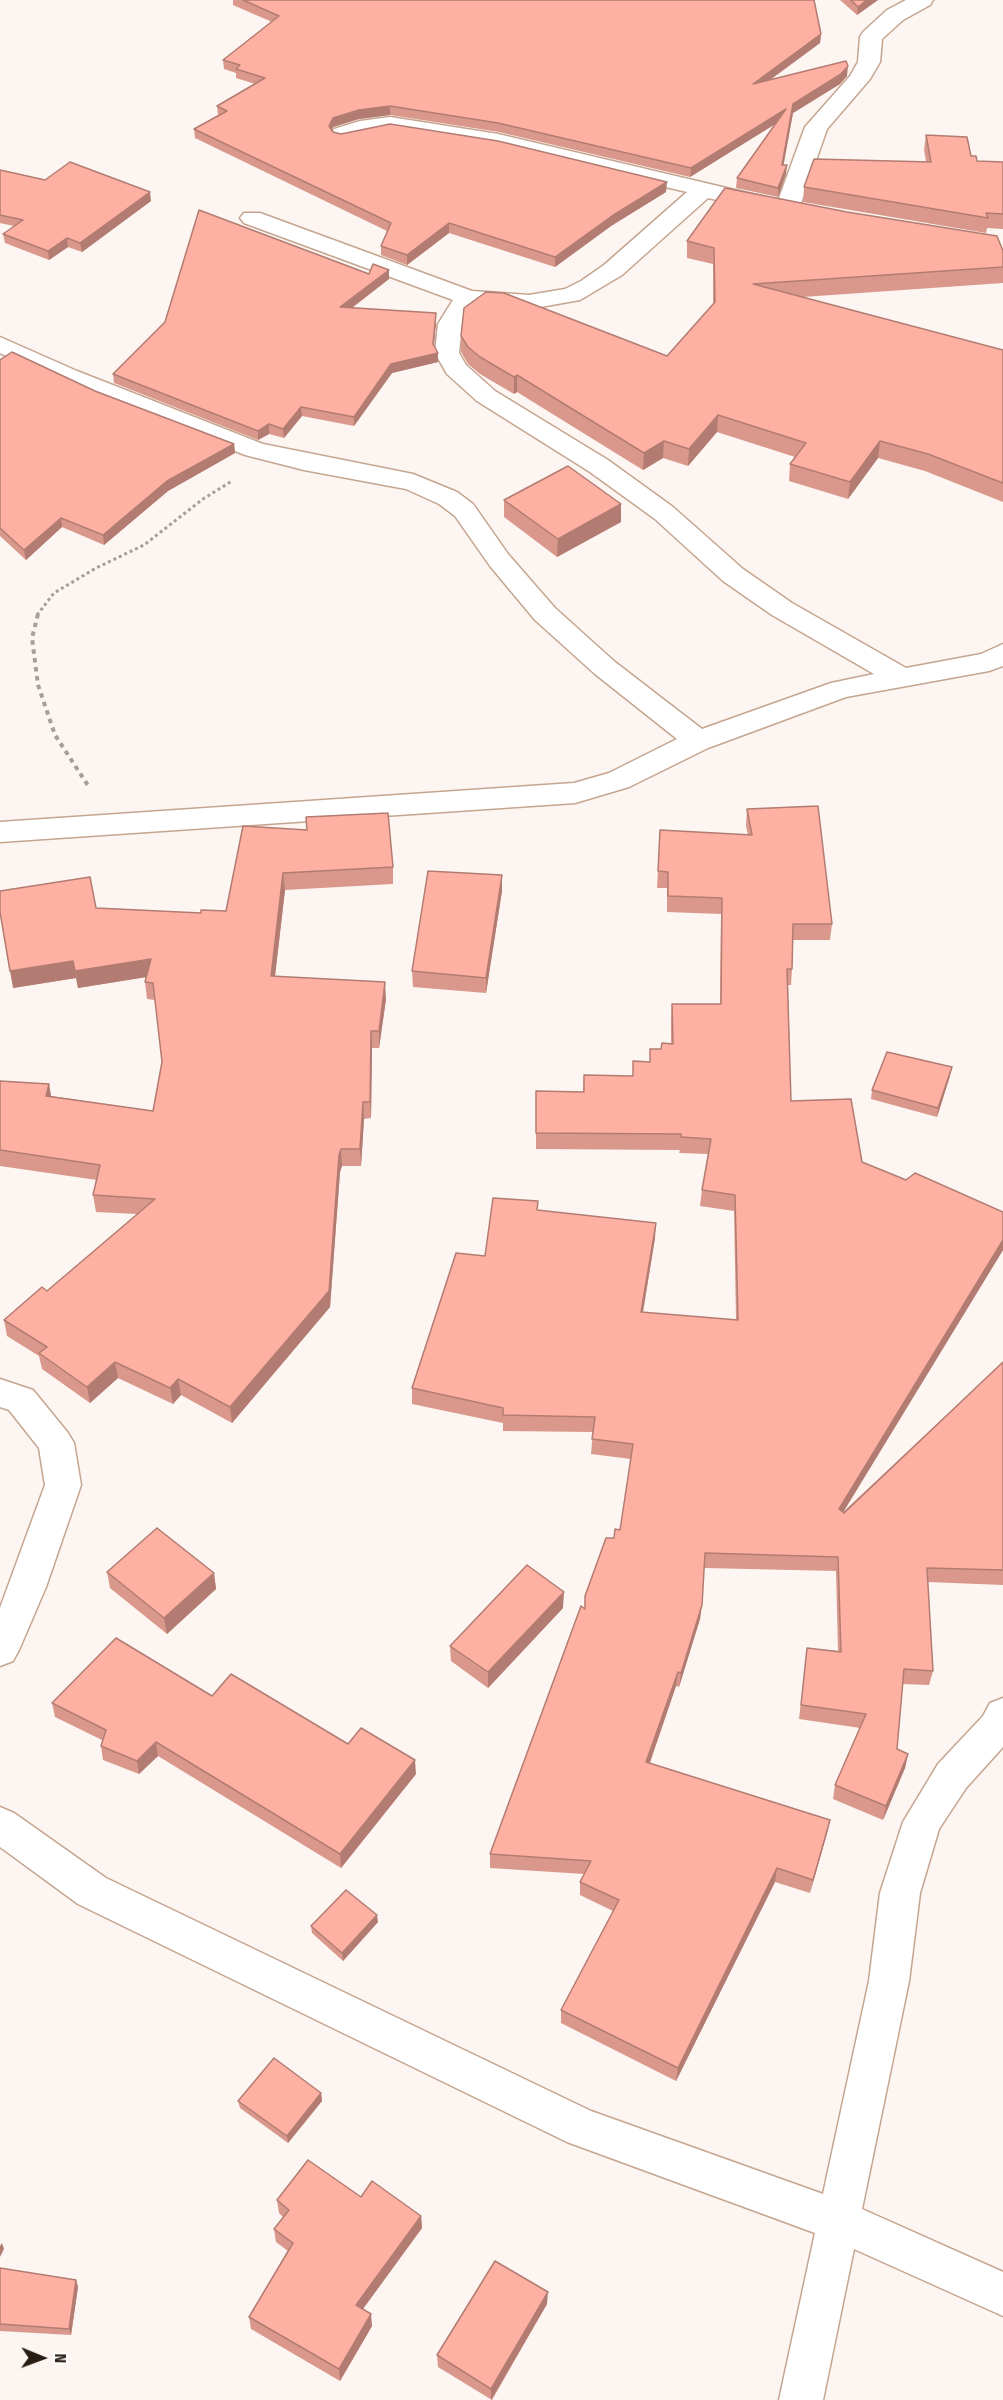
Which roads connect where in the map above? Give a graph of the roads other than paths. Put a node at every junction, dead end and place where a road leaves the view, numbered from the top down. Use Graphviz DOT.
graph roads {
  1 [pos="922,0"];
  2 [pos="342,134"];
  3 [pos="702,191"];
  4 [pos="252,218"];
  5 [pos="469,298"];
  6 [pos="0,344"];
  7 [pos="1003,653"];
  8 [pos="899,676"];
  9 [pos="698,741"];
  10 [pos="0,832"];
  11 [pos="0,1393"];
  12 [pos="0,1650"];
  13 [pos="1003,1715"];
  14 [pos="0,1825"];
  15 [pos="840,2221"];
  16 [pos="1003,2294"];
  17 [pos="801,2400"];
  1 -- 3 [label="street"];
  2 -- 3 [label="street"];
  3 -- 5 [label="street"];
  4 -- 5 [label="street"];
  5 -- 8 [label="street"];
  6 -- 9 [label="street"];
  7 -- 8 [label="street"];
  8 -- 9 [label="street"];
  9 -- 10 [label="street"];
  11 -- 12 [label="street"];
  13 -- 15 [label="street"];
  14 -- 15 [label="street"];
  15 -- 16 [label="street"];
  15 -- 17 [label="street"];
}
